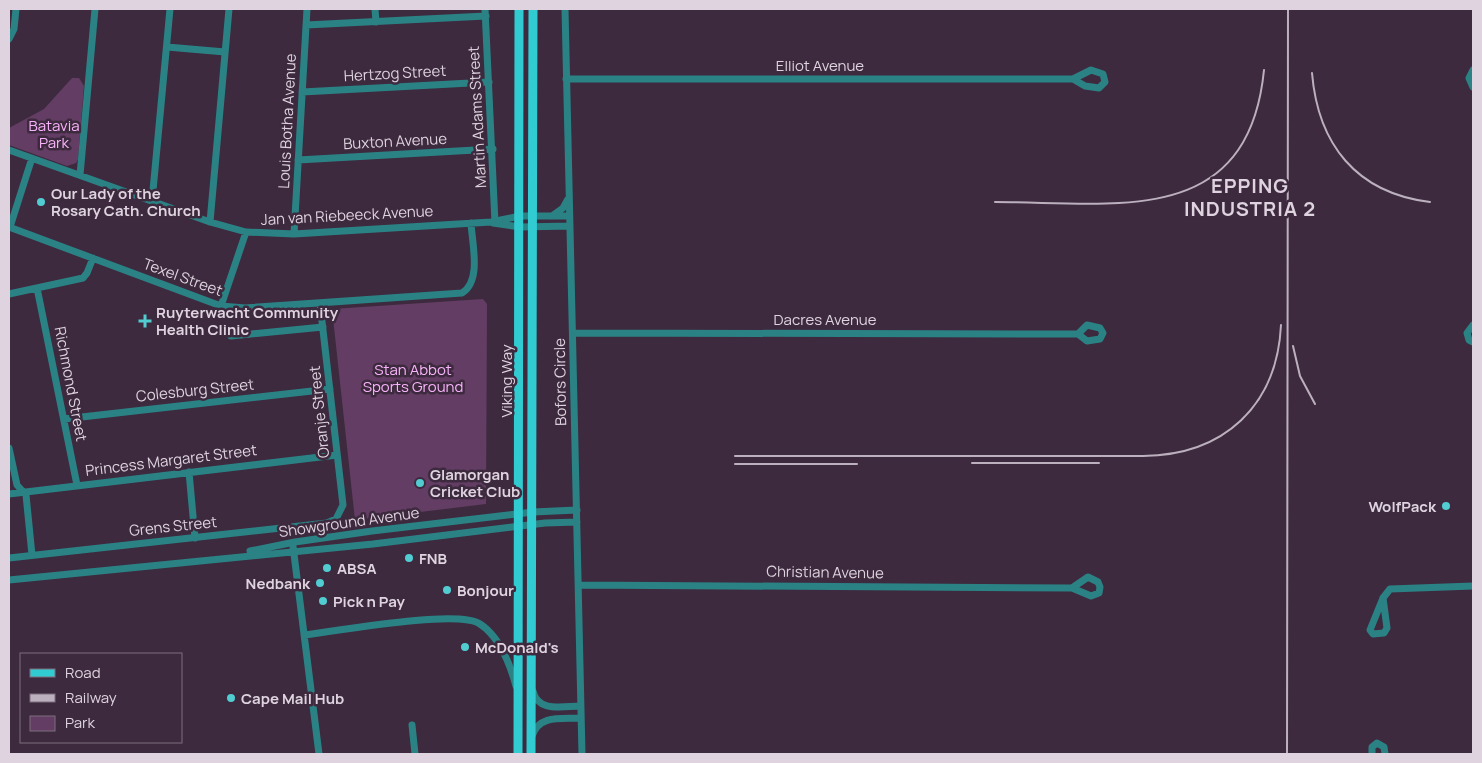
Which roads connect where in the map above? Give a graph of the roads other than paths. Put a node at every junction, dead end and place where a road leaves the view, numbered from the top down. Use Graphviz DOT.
graph roads {
  1 [pos="16,9"];
  2 [pos="95,9"];
  3 [pos="170,9"];
  4 [pos="229,9"];
  5 [pos="307,9"];
  6 [pos="375,9"];
  7 [pos="519,9"];
  8 [pos="533,9"];
  9 [pos="565,9"];
  10 [pos="485,12"];
  11 [pos="376,22"];
  12 [pos="306,25"];
  13 [pos="9,39"];
  14 [pos="167,47"];
  15 [pos="225,52"];
  16 [pos="1473,70"];
  17 [pos="566,79"];
  18 [pos="1073,79"];
  19 [pos="489,82"];
  20 [pos="1473,87"];
  21 [pos="302,92"];
  22 [pos="493,149"];
  23 [pos="9,150"];
  24 [pos="32,158"];
  25 [pos="298,160"];
  26 [pos="80,175"];
  27 [pos="568,198"];
  28 [pos="152,201"];
  29 [pos="520,216"];
  30 [pos="533,216"];
  31 [pos="551,216"];
  32 [pos="569,216"];
  33 [pos="210,222"];
  34 [pos="471,222"];
  35 [pos="494,222"];
  36 [pos="570,226"];
  37 [pos="9,227"];
  38 [pos="520,227"];
  39 [pos="533,227"];
  40 [pos="246,232"];
  41 [pos="294,234"];
  42 [pos="93,258"];
  43 [pos="37,288"];
  44 [pos="9,294"];
  45 [pos="320,304"];
  46 [pos="221,306"];
  47 [pos="1473,325"];
  48 [pos="323,327"];
  49 [pos="573,333"];
  50 [pos="1078,334"];
  51 [pos="231,336"];
  52 [pos="1473,342"];
  53 [pos="330,389"];
  54 [pos="64,419"];
  55 [pos="9,448"];
  56 [pos="337,455"];
  57 [pos="189,472"];
  58 [pos="77,485"];
  59 [pos="24,492"];
  60 [pos="9,494"];
  61 [pos="577,510"];
  62 [pos="533,512"];
  63 [pos="519,514"];
  64 [pos="338,517"];
  65 [pos="577,522"];
  66 [pos="533,525"];
  67 [pos="519,527"];
  68 [pos="195,538"];
  69 [pos="292,542"];
  70 [pos="313,549"];
  71 [pos="293,551"];
  72 [pos="32,556"];
  73 [pos="9,558"];
  74 [pos="216,559"];
  75 [pos="295,562"];
  76 [pos="9,580"];
  77 [pos="579,585"];
  78 [pos="1473,586"];
  79 [pos="1072,588"];
  80 [pos="1383,598"];
  81 [pos="305,635"];
  82 [pos="531,685"];
  83 [pos="519,698"];
  84 [pos="581,706"];
  85 [pos="581,718"];
  86 [pos="412,724"];
  87 [pos="531,739"];
  88 [pos="319,754"];
  89 [pos="415,754"];
  90 [pos="518,754"];
  91 [pos="531,754"];
  92 [pos="582,754"];
  93 [pos="1372,754"];
  94 [pos="1385,754"];
  1 -- 13 [label="street"];
  2 -- 26 [label="street"];
  3 -- 14 [label="street"];
  4 -- 15 [label="street"];
  5 -- 12 [label="street, Louis Botha Avenue"];
  6 -- 11 [label="street"];
  7 -- 29 [label="main road, Viking Way"];
  8 -- 30 [label="main road, Viking Way"];
  9 -- 17 [label="street, Bofors Circle"];
  10 -- 11 [label="street"];
  10 -- 19 [label="street, Martin Adams Street"];
  11 -- 12 [label="street"];
  12 -- 21 [label="street, Louis Botha Avenue"];
  14 -- 15 [label="street"];
  14 -- 28 [label="street"];
  15 -- 33 [label="street"];
  16 -- 20 [label="street"];
  17 -- 18 [label="street, Elliot Avenue"];
  17 -- 27 [label="street, Bofors Circle"];
  19 -- 21 [label="street, Hertzog Street"];
  19 -- 22 [label="street, Martin Adams Street"];
  21 -- 25 [label="street, Louis Botha Avenue"];
  22 -- 25 [label="street, Buxton Avenue"];
  22 -- 35 [label="street, Martin Adams Street"];
  23 -- 24 [label="street, Jan van Riebeeck Avenue"];
  24 -- 26 [label="street, Jan van Riebeeck Avenue"];
  24 -- 37 [label="street"];
  25 -- 41 [label="street, Louis Botha Avenue"];
  26 -- 28 [label="street, Jan van Riebeeck Avenue"];
  27 -- 31 [label="street"];
  27 -- 32 [label="street, Bofors Circle"];
  28 -- 33 [label="street, Jan van Riebeeck Avenue"];
  29 -- 30 [label="street, Jan van Riebeeck Avenue"];
  29 -- 35 [label="street, Jan van Riebeeck Avenue"];
  29 -- 38 [label="main road, Viking Way"];
  30 -- 31 [label="street, Jan van Riebeeck Avenue"];
  30 -- 39 [label="main road, Viking Way"];
  31 -- 32 [label="street, Jan van Riebeeck Avenue"];
  32 -- 36 [label="street, Bofors Circle"];
  33 -- 40 [label="street, Jan van Riebeeck Avenue"];
  34 -- 35 [label="street, Jan van Riebeeck Avenue"];
  34 -- 41 [label="street, Jan van Riebeeck Avenue"];
  34 -- 45 [label="street, Texel Street"];
  35 -- 38 [label="street, Jan van Riebeeck Avenue"];
  36 -- 39 [label="street, Jan van Riebeeck Avenue"];
  36 -- 49 [label="street, Bofors Circle"];
  37 -- 42 [label="street, Texel Street"];
  38 -- 39 [label="street, Jan van Riebeeck Avenue"];
  38 -- 63 [label="main road, Viking Way"];
  39 -- 62 [label="main road, Viking Way"];
  40 -- 41 [label="street, Jan van Riebeeck Avenue"];
  40 -- 46 [label="street"];
  42 -- 43 [label="street"];
  42 -- 46 [label="street, Texel Street"];
  43 -- 44 [label="street"];
  43 -- 54 [label="street, Richmond Street"];
  45 -- 46 [label="street, Texel Street"];
  45 -- 48 [label="street, Oranje Street"];
  47 -- 52 [label="street"];
  48 -- 51 [label="street"];
  48 -- 53 [label="street, Oranje Street"];
  49 -- 50 [label="street, Dacres Avenue"];
  49 -- 61 [label="street, Bofors Circle"];
  53 -- 54 [label="street, Colesburg Street"];
  53 -- 56 [label="street, Oranje Street"];
  54 -- 58 [label="street, Richmond Street"];
  55 -- 59 [label="street"];
  56 -- 57 [label="street, Princess Margaret Street"];
  56 -- 64 [label="street, Oranje Street"];
  57 -- 58 [label="street, Princess Margaret Street"];
  57 -- 68 [label="street"];
  58 -- 59 [label="street, Princess Margaret Street"];
  59 -- 60 [label="street, Princess Margaret Street"];
  59 -- 72 [label="street"];
  61 -- 62 [label="street, Showground Avenue"];
  61 -- 65 [label="street, Bofors Circle"];
  62 -- 63 [label="street, Showground Avenue"];
  62 -- 66 [label="main road, Viking Way"];
  63 -- 67 [label="main road, Viking Way"];
  63 -- 69 [label="street, Showground Avenue"];
  64 -- 68 [label="street, Grens Street"];
  65 -- 66 [label="street, Showground Avenue"];
  65 -- 77 [label="street, Bofors Circle"];
  66 -- 67 [label="street, Showground Avenue"];
  66 -- 82 [label="main road, Viking Way"];
  67 -- 70 [label="street, Showground Avenue"];
  67 -- 83 [label="main road, Viking Way"];
  68 -- 72 [label="street, Grens Street"];
  69 -- 71 [label="street"];
  69 -- 74 [label="street, Showground Avenue"];
  70 -- 71 [label="street, Showground Avenue"];
  70 -- 75 [label="street"];
  71 -- 74 [label="street, Showground Avenue"];
  71 -- 75 [label="street"];
  72 -- 73 [label="street, Grens Street"];
  74 -- 76 [label="street, Showground Avenue"];
  75 -- 81 [label="street"];
  77 -- 79 [label="street, Christian Avenue"];
  77 -- 84 [label="street, Bofors Circle"];
  78 -- 80 [label="street"];
  80 -- 80 [label="street"];
  81 -- 83 [label="street"];
  81 -- 88 [label="street"];
  82 -- 84 [label="street"];
  82 -- 87 [label="main road, Viking Way"];
  83 -- 90 [label="main road, Viking Way"];
  84 -- 85 [label="street, Bofors Circle"];
  85 -- 87 [label="street"];
  85 -- 92 [label="street, Bofors Circle"];
  86 -- 89 [label="street"];
  87 -- 91 [label="main road, Viking Way"];
  93 -- 94 [label="street"];
}
